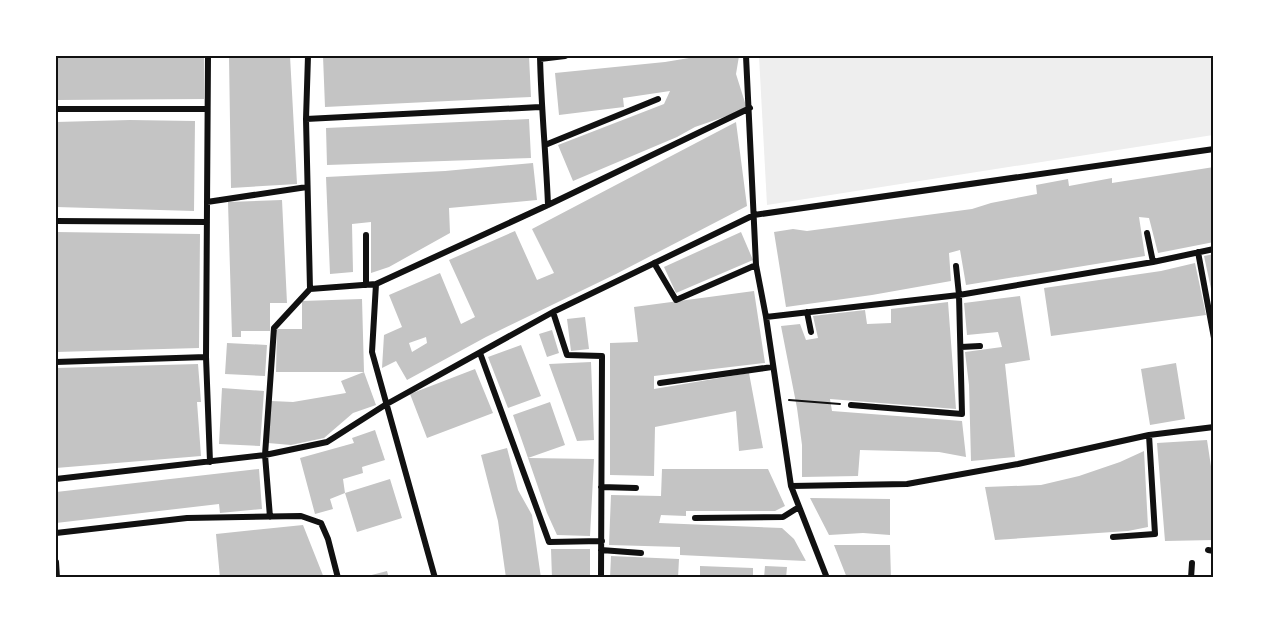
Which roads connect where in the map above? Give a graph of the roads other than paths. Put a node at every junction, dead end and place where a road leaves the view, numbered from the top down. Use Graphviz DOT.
graph roads {
  1 [pos="208,56"];
  2 [pos="308,56"];
  3 [pos="565,56"];
  4 [pos="746,56"];
  5 [pos="540,57"];
  6 [pos="658,99"];
  7 [pos="540,107"];
  8 [pos="750,108"];
  9 [pos="56,109"];
  10 [pos="207,109"];
  11 [pos="306,119"];
  12 [pos="545,145"];
  13 [pos="1214,148"];
  14 [pos="307,187"];
  15 [pos="207,202"];
  16 [pos="548,205"];
  17 [pos="754,215"];
  18 [pos="56,221"];
  19 [pos="207,222"];
  20 [pos="1147,233"];
  21 [pos="366,235"];
  22 [pos="1214,249"];
  23 [pos="1198,252"];
  24 [pos="1153,262"];
  25 [pos="654,263"];
  26 [pos="756,265"];
  27 [pos="956,266"];
  28 [pos="376,284"];
  29 [pos="366,285"];
  30 [pos="310,289"];
  31 [pos="959,295"];
  32 [pos="553,312"];
  33 [pos="807,312"];
  34 [pos="766,317"];
  35 [pos="811,332"];
  36 [pos="1214,338"];
  37 [pos="980,346"];
  38 [pos="961,347"];
  39 [pos="480,353"];
  40 [pos="206,357"];
  41 [pos="56,362"];
  42 [pos="772,367"];
  43 [pos="660,383"];
  44 [pos="385,405"];
  45 [pos="851,405"];
  46 [pos="1214,427"];
  47 [pos="1149,435"];
  48 [pos="265,455"];
  49 [pos="210,462"];
  50 [pos="56,479"];
  51 [pos="791,486"];
  52 [pos="602,487"];
  53 [pos="636,488"];
  54 [pos="799,507"];
  55 [pos="270,517"];
  56 [pos="695,518"];
  57 [pos="56,533"];
  58 [pos="1113,537"];
  59 [pos="602,541"];
  60 [pos="601,550"];
  61 [pos="641,553"];
  62 [pos="56,562"];
  63 [pos="1192,563"];
  64 [pos="57,578"];
  65 [pos="338,578"];
  66 [pos="435,578"];
  67 [pos="601,578"];
  68 [pos="827,578"];
  69 [pos="1191,578"];
  1 -- 10 [label="street"];
  2 -- 11 [label="street"];
  3 -- 5 [label="street"];
  4 -- 8 [label="street"];
  5 -- 7 [label="street"];
  6 -- 12 [label="street"];
  7 -- 11 [label="street"];
  7 -- 12 [label="street"];
  8 -- 16 [label="street"];
  8 -- 17 [label="street"];
  9 -- 10 [label="street"];
  10 -- 15 [label="street"];
  11 -- 14 [label="street"];
  12 -- 16 [label="street"];
  13 -- 17 [label="street"];
  14 -- 15 [label="street"];
  14 -- 30 [label="street"];
  15 -- 19 [label="street"];
  16 -- 28 [label="street"];
  17 -- 25 [label="street"];
  17 -- 26 [label="street"];
  18 -- 19 [label="street"];
  19 -- 40 [label="street"];
  20 -- 24 [label="street"];
  21 -- 29 [label="street"];
  22 -- 23 [label="street"];
  23 -- 24 [label="street"];
  23 -- 36 [label="street"];
  24 -- 31 [label="street"];
  25 -- 26 [label="street"];
  25 -- 32 [label="street"];
  26 -- 34 [label="street"];
  27 -- 31 [label="street"];
  28 -- 29 [label="street"];
  28 -- 44 [label="street"];
  29 -- 30 [label="street"];
  30 -- 48 [label="street"];
  31 -- 33 [label="street"];
  31 -- 38 [label="street"];
  32 -- 39 [label="street"];
  32 -- 52 [label="street"];
  33 -- 34 [label="street"];
  33 -- 35 [label="street"];
  34 -- 42 [label="street"];
  37 -- 38 [label="street"];
  38 -- 45 [label="street"];
  39 -- 44 [label="street"];
  39 -- 59 [label="street"];
  40 -- 41 [label="street"];
  40 -- 49 [label="street"];
  42 -- 43 [label="street"];
  42 -- 51 [label="street"];
  44 -- 48 [label="street"];
  44 -- 66 [label="street"];
  46 -- 47 [label="street"];
  47 -- 51 [label="street"];
  47 -- 58 [label="street"];
  48 -- 49 [label="street"];
  48 -- 55 [label="street"];
  49 -- 50 [label="street"];
  51 -- 54 [label="street"];
  52 -- 53 [label="street"];
  52 -- 59 [label="street"];
  54 -- 56 [label="street"];
  54 -- 68 [label="street"];
  55 -- 57 [label="street"];
  55 -- 65 [label="street"];
  59 -- 60 [label="street"];
  60 -- 61 [label="street"];
  60 -- 67 [label="street"];
  62 -- 64 [label="street"];
  63 -- 69 [label="street"];
}
